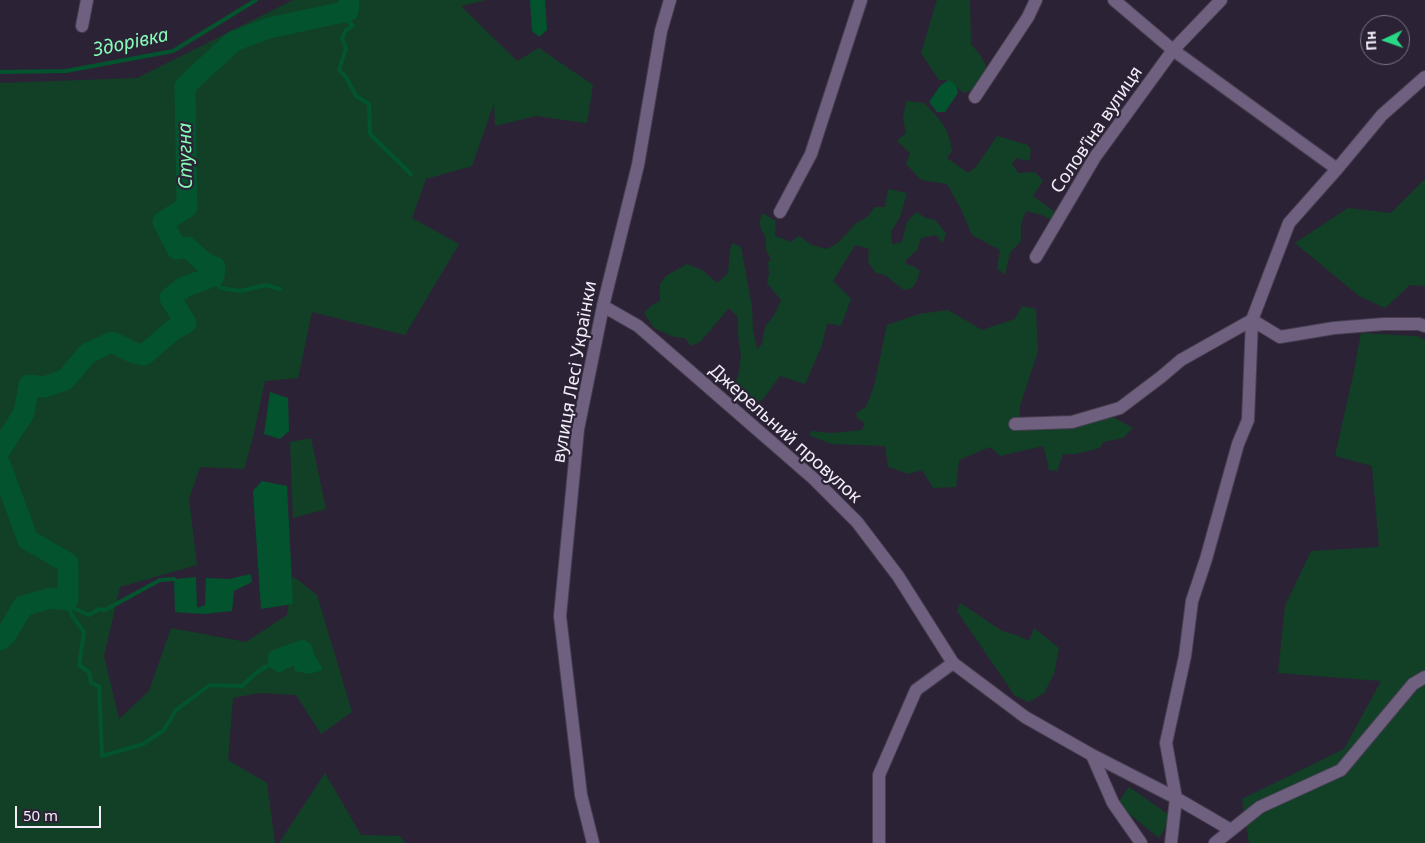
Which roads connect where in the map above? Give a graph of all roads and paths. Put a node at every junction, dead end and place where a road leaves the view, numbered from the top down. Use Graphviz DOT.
graph roads {
  1 [pos="88,0"];
  2 [pos="670,0"];
  3 [pos="860,0"];
  4 [pos="1036,0"];
  5 [pos="1114,0"];
  6 [pos="1221,0"];
  7 [pos="82,26"];
  8 [pos="1173,50"];
  9 [pos="1425,77"];
  10 [pos="975,98"];
  11 [pos="1337,169"];
  12 [pos="780,212"];
  13 [pos="1036,257"];
  14 [pos="603,306"];
  15 [pos="1252,320"];
  16 [pos="1425,326"];
  17 [pos="1015,424"];
  18 [pos="953,662"];
  19 [pos="1425,677"];
  20 [pos="1092,755"];
  21 [pos="1176,798"];
  22 [pos="1231,830"];
  23 [pos="593,843"];
  24 [pos="879,843"];
  25 [pos="1141,843"];
  26 [pos="1171,843"];
  27 [pos="1215,843"];
  1 -- 7 [label="street"];
  2 -- 14 [label="street, вулиця Лесі Українки"];
  3 -- 12 [label="street"];
  4 -- 10 [label="street"];
  5 -- 8 [label="street"];
  6 -- 8 [label="street, Соловʼїна вулиця"];
  8 -- 11 [label="street"];
  8 -- 13 [label="street, Соловʼїна вулиця"];
  9 -- 11 [label="street"];
  11 -- 15 [label="street"];
  14 -- 18 [label="street, Джерельний провулок"];
  14 -- 23 [label="street, вулиця Лесі Українки"];
  15 -- 16 [label="street"];
  15 -- 17 [label="street"];
  15 -- 21 [label="street"];
  18 -- 20 [label="street, Джерельний провулок"];
  18 -- 24 [label="street"];
  19 -- 22 [label="street"];
  20 -- 21 [label="street, Джерельний провулок"];
  20 -- 25 [label="street"];
  21 -- 22 [label="street"];
  21 -- 26 [label="street"];
  22 -- 27 [label="street"];
}
